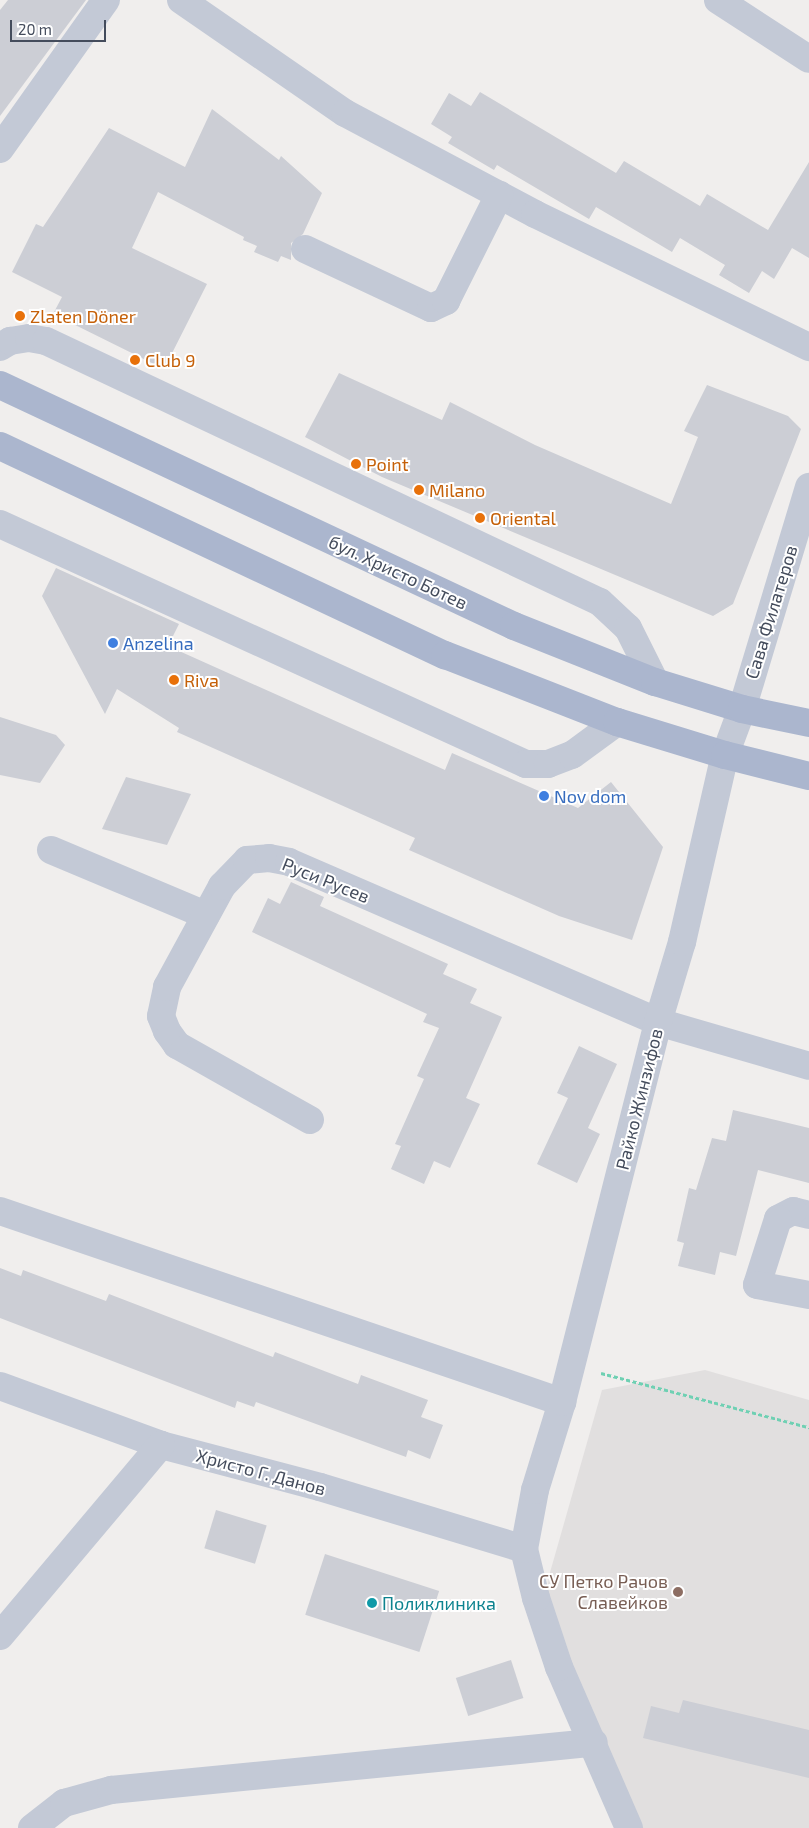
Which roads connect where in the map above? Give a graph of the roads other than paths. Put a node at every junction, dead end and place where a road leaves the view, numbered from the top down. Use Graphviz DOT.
graph roads {
  1 [pos="106,0"];
  2 [pos="182,0"];
  3 [pos="718,0"];
  4 [pos="809,59"];
  5 [pos="2,141"];
  6 [pos="499,195"];
  7 [pos="305,249"];
  8 [pos="0,347"];
  9 [pos="809,347"];
  10 [pos="0,385"];
  11 [pos="0,446"];
  12 [pos="809,487"];
  13 [pos="0,524"];
  14 [pos="655,682"];
  15 [pos="742,709"];
  16 [pos="616,722"];
  17 [pos="809,723"];
  18 [pos="725,755"];
  19 [pos="809,776"];
  20 [pos="51,850"];
  21 [pos="206,915"];
  22 [pos="658,1022"];
  23 [pos="809,1066"];
  24 [pos="310,1120"];
  25 [pos="0,1211"];
  26 [pos="809,1215"];
  27 [pos="809,1295"];
  28 [pos="0,1386"];
  29 [pos="562,1402"];
  30 [pos="161,1445"];
  31 [pos="524,1549"];
  32 [pos="0,1636"];
  33 [pos="594,1743"];
  34 [pos="631,1827"];
  35 [pos="32,1828"];
  1 -- 5 [label="street"];
  2 -- 6 [label="street"];
  3 -- 4 [label="street"];
  6 -- 7 [label="street"];
  6 -- 9 [label="street"];
  8 -- 14 [label="street"];
  10 -- 14 [label="main road, бул. Христо Ботев"];
  11 -- 16 [label="main road"];
  12 -- 15 [label="street, Сава Филатеров"];
  13 -- 16 [label="street"];
  14 -- 15 [label="main road, бул. Христо Ботев"];
  15 -- 17 [label="main road, бул. Христо Ботев"];
  15 -- 18 [label="street, Райко Жинзифов"];
  16 -- 18 [label="main road"];
  18 -- 19 [label="main road"];
  18 -- 22 [label="street, Райко Жинзифов"];
  20 -- 21 [label="street"];
  21 -- 22 [label="street, Руси Русев"];
  21 -- 24 [label="street, Руси Русев"];
  22 -- 23 [label="street, Руси Русев"];
  22 -- 29 [label="street, Райко Жинзифов"];
  25 -- 29 [label="street"];
  26 -- 27 [label="street"];
  28 -- 30 [label="street, Христо Г. Данов"];
  29 -- 31 [label="street, Райко Жинзифов"];
  30 -- 31 [label="street, Христо Г. Данов"];
  30 -- 32 [label="street"];
  31 -- 33 [label="street"];
  33 -- 34 [label="street"];
  33 -- 35 [label="street"];
}
